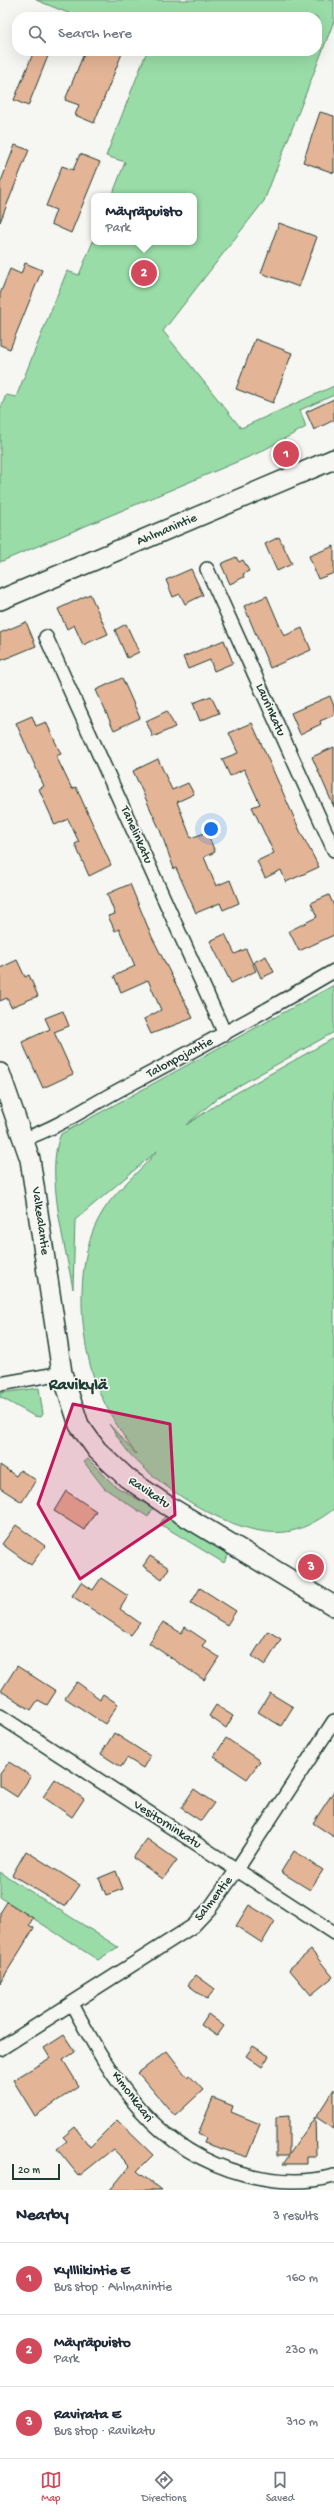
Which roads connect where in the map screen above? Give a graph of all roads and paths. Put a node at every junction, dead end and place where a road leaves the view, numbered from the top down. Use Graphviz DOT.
graph roads {
  1 [pos="334,459"];
  2 [pos="207,569"];
  3 [pos="0,600"];
  4 [pos="46,637"];
  5 [pos="334,850"];
  6 [pos="334,971"];
  7 [pos="225,1034"];
  8 [pos="0,1073"];
  9 [pos="24,1139"];
  10 [pos="62,1373"];
  11 [pos="0,1384"];
  12 [pos="334,1606"];
  13 [pos="0,1716"];
  14 [pos="334,1722"];
  15 [pos="236,1871"];
  16 [pos="334,1933"];
  17 [pos="72,2004"];
  18 [pos="0,2049"];
  19 [pos="334,2176"];
  1 -- 3 [label="street, Ahlmanintie"];
  2 -- 5 [label="street, Laurinkatu"];
  4 -- 7 [label="street, Tanelinkatu"];
  6 -- 7 [label="street, Talonpojantie"];
  7 -- 9 [label="street, Talonpojantie"];
  8 -- 9 [label="street, Valkealantie"];
  9 -- 10 [label="street, Valkealantie"];
  10 -- 11 [label="street"];
  10 -- 12 [label="street, Ravikatu"];
  13 -- 15 [label="street, Vesitorninkatu"];
  14 -- 15 [label="street, Salmentie"];
  15 -- 16 [label="street, Vesitorninkatu"];
  15 -- 17 [label="street, Salmentie"];
  17 -- 18 [label="street, Salmentie"];
  17 -- 19 [label="street, Kimonkaari"];
}
